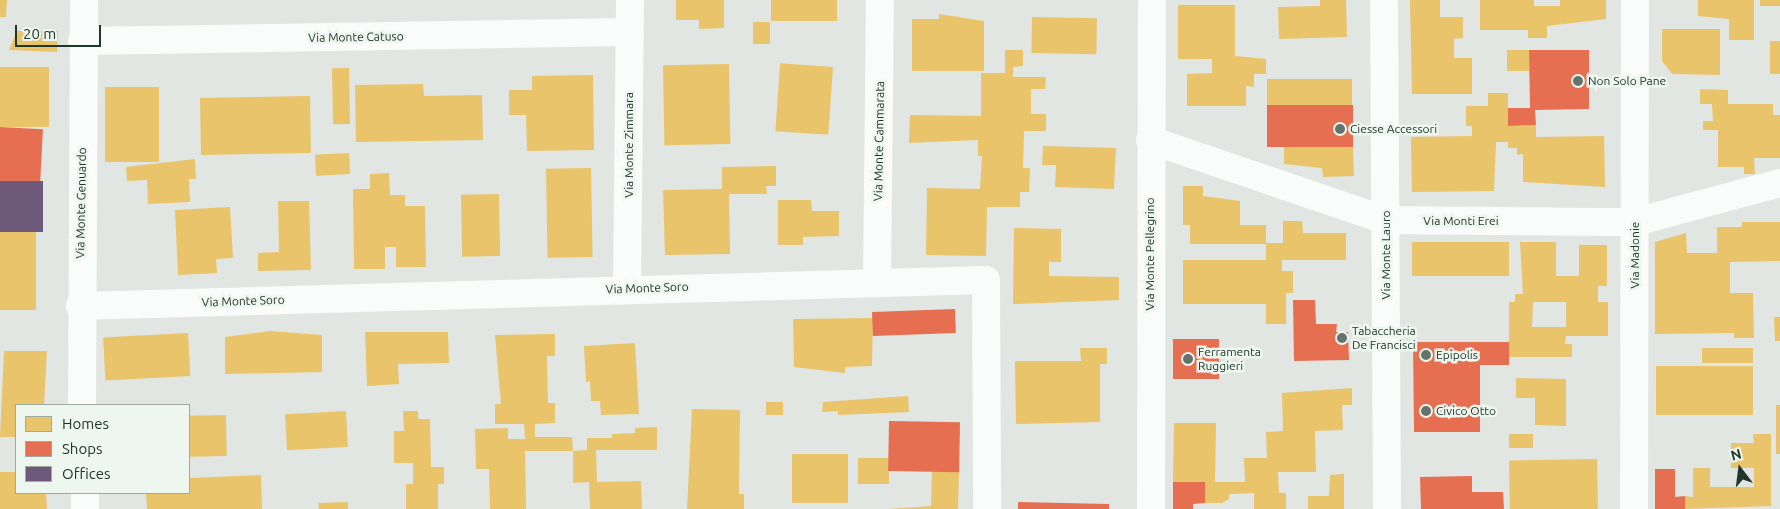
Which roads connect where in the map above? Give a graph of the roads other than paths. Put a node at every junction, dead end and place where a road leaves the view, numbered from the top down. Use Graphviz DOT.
graph roads {
  1 [pos="84,0"];
  2 [pos="630,0"];
  3 [pos="880,0"];
  4 [pos="1152,0"];
  5 [pos="1384,0"];
  6 [pos="1635,0"];
  7 [pos="629,32"];
  8 [pos="82,41"];
  9 [pos="1150,140"];
  10 [pos="1780,183"];
  11 [pos="1385,220"];
  12 [pos="1635,222"];
  13 [pos="877,281"];
  14 [pos="628,289"];
  15 [pos="80,306"];
  16 [pos="82,404"];
  17 [pos="85,494"];
  18 [pos="85,509"];
  19 [pos="987,509"];
  20 [pos="1151,509"];
  21 [pos="1388,509"];
  22 [pos="1634,509"];
  1 -- 8 [label="street, Via Monte Genuardo"];
  2 -- 7 [label="street, Via Monte Zimmara"];
  3 -- 13 [label="street, Via Monte Cammarata"];
  4 -- 9 [label="street, Via Monte Pellegrino"];
  5 -- 11 [label="street, Via Monte Lauro"];
  6 -- 12 [label="street, Via Madonie"];
  7 -- 8 [label="street, Via Monte Catuso"];
  7 -- 14 [label="street, Via Monte Zimmara"];
  8 -- 15 [label="street, Via Monte Genuardo"];
  9 -- 11 [label="street, Via Monti Erei"];
  9 -- 20 [label="street, Via Monte Pellegrino"];
  10 -- 12 [label="street, Via Monti Erei"];
  11 -- 12 [label="street, Via Monti Erei"];
  11 -- 21 [label="street, Via Monte Lauro"];
  12 -- 22 [label="street, Via Madonie"];
  13 -- 14 [label="street, Via Monte Soro"];
  13 -- 19 [label="street, Via Monte Soro"];
  14 -- 15 [label="street, Via Monte Soro"];
  15 -- 16 [label="street, Via Monte Genuardo"];
  17 -- 18 [label="street"];
}
